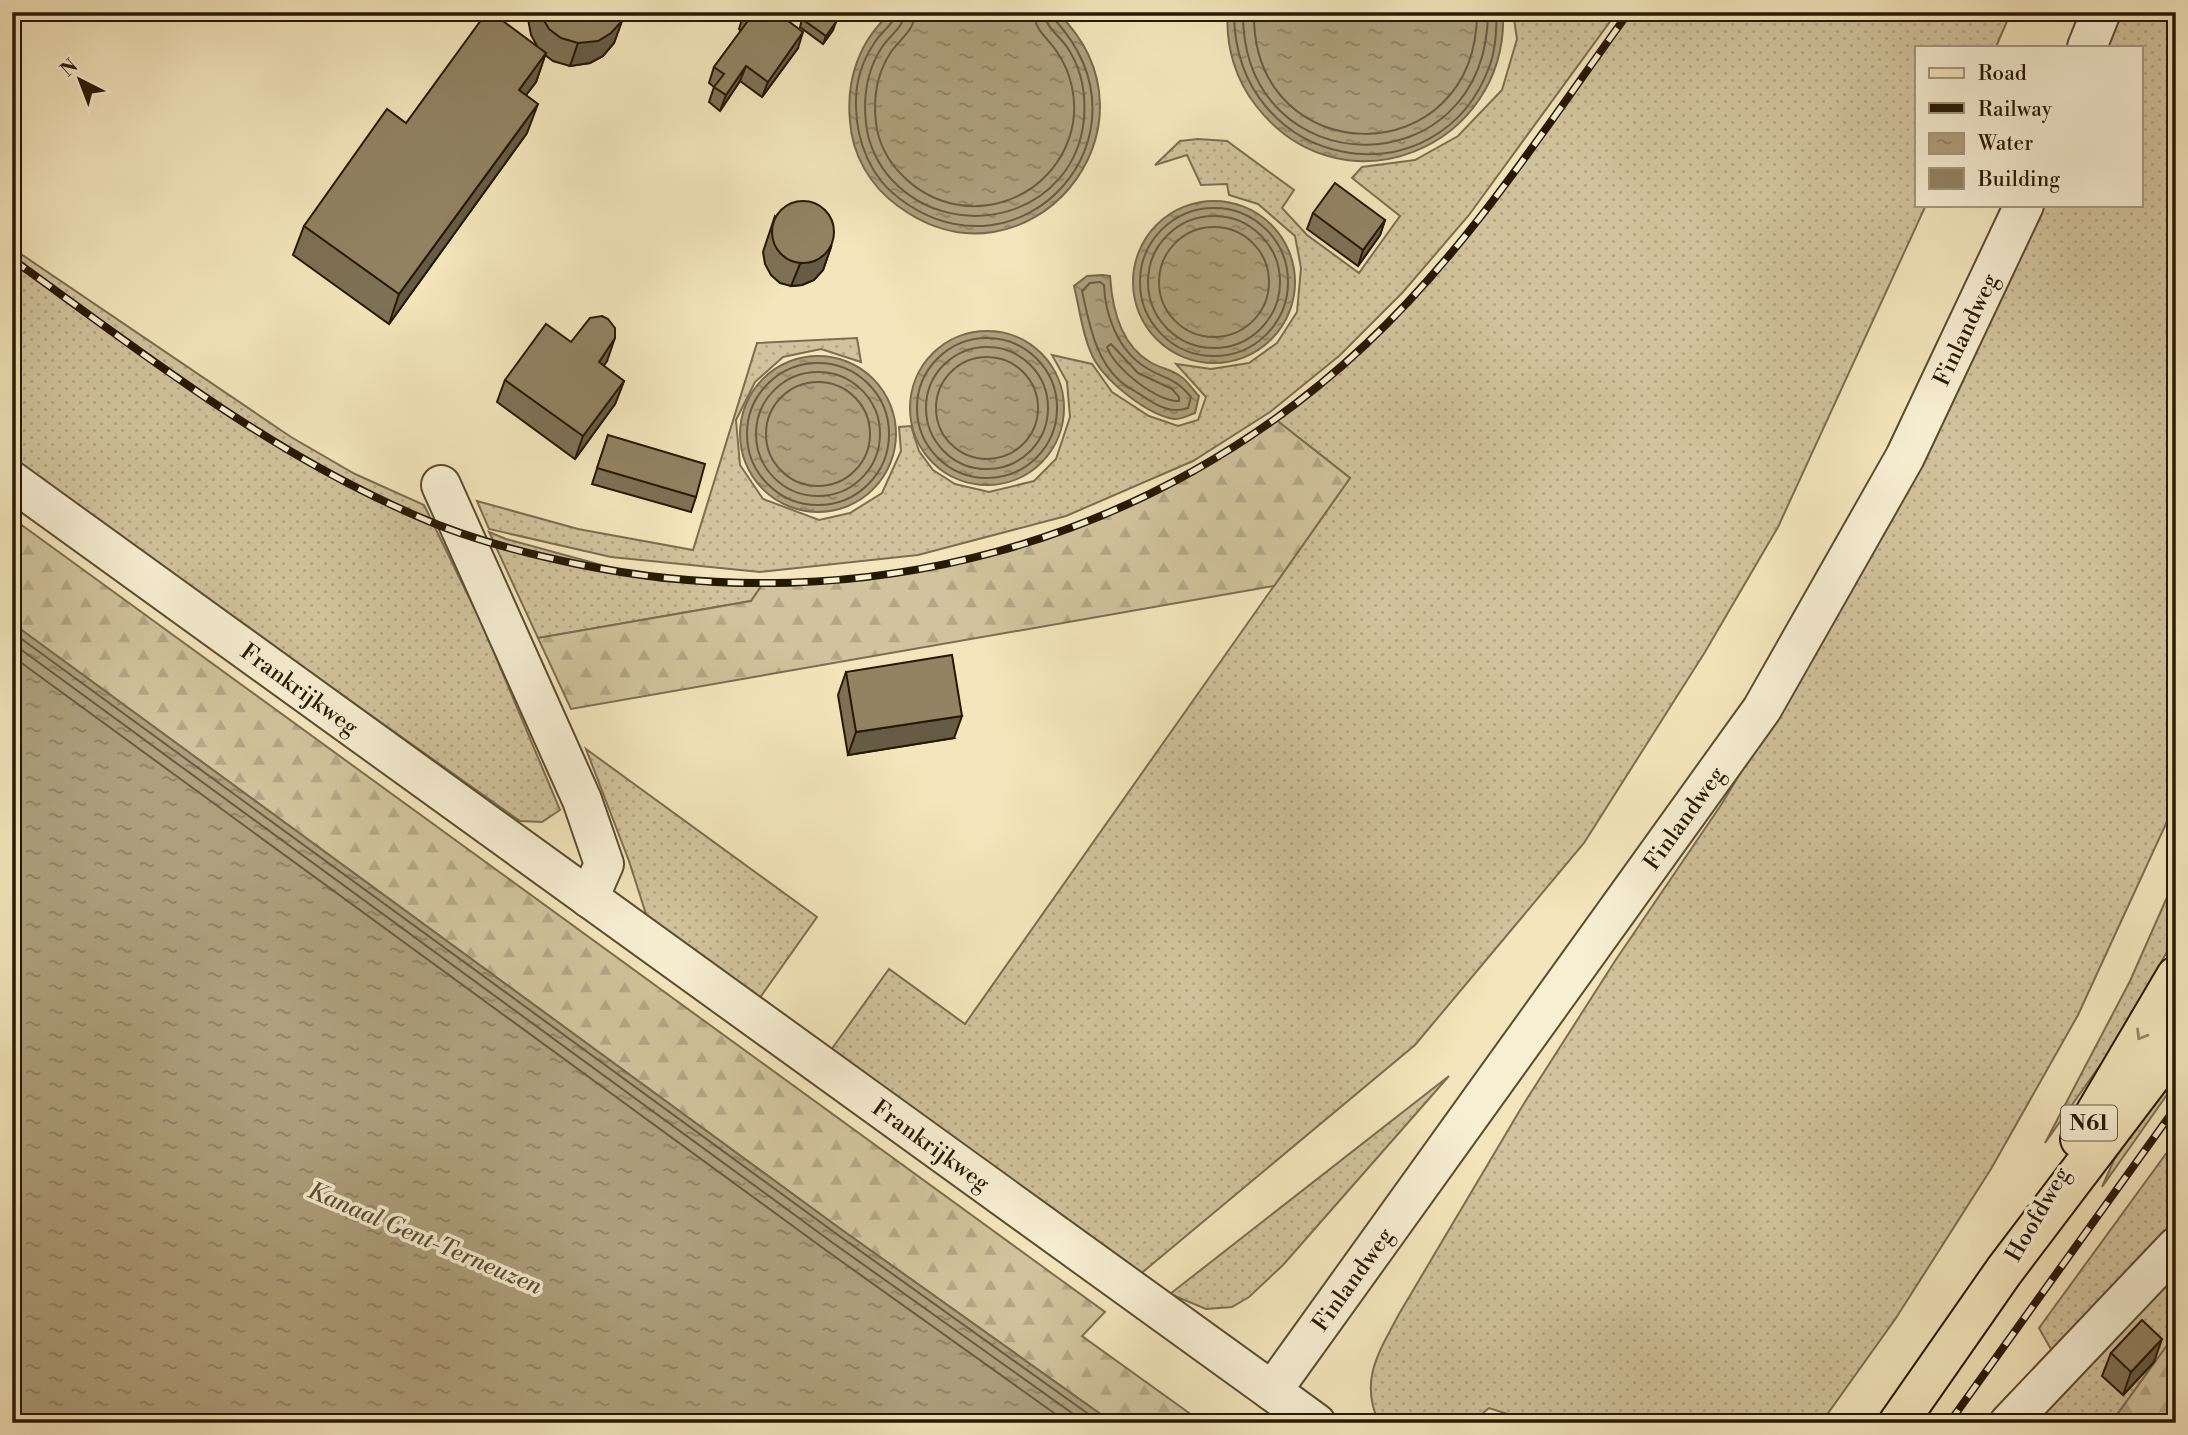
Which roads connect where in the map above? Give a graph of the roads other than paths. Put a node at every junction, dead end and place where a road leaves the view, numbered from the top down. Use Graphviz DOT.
graph roads {
  1 [pos="2101,12"];
  2 [pos="2087,46"];
  3 [pos="2024,206"];
  4 [pos="12,481"];
  5 [pos="441,485"];
  6 [pos="589,898"];
  7 [pos="2176,976"];
  8 [pos="2176,1044"];
  9 [pos="2176,1247"];
  10 [pos="2004,1272"];
  11 [pos="1272,1391"];
  12 [pos="1315,1423"];
  13 [pos="1898,1423"];
  14 [pos="2009,1423"];
  1 -- 2 [label="street"];
  3 -- 11 [label="street, Finlandweg"];
  4 -- 6 [label="street, Frankrijkweg"];
  5 -- 6 [label="street"];
  6 -- 11 [label="street, Frankrijkweg"];
  7 -- 10 [label="main road, Hoofdweg / N61, one-way"];
  8 -- 10 [label="main road, Hoofdweg / N61"];
  9 -- 14 [label="street"];
  10 -- 13 [label="main road, Hoofdweg / N61"];
  11 -- 12 [label="street, Frankrijkweg"];
}
